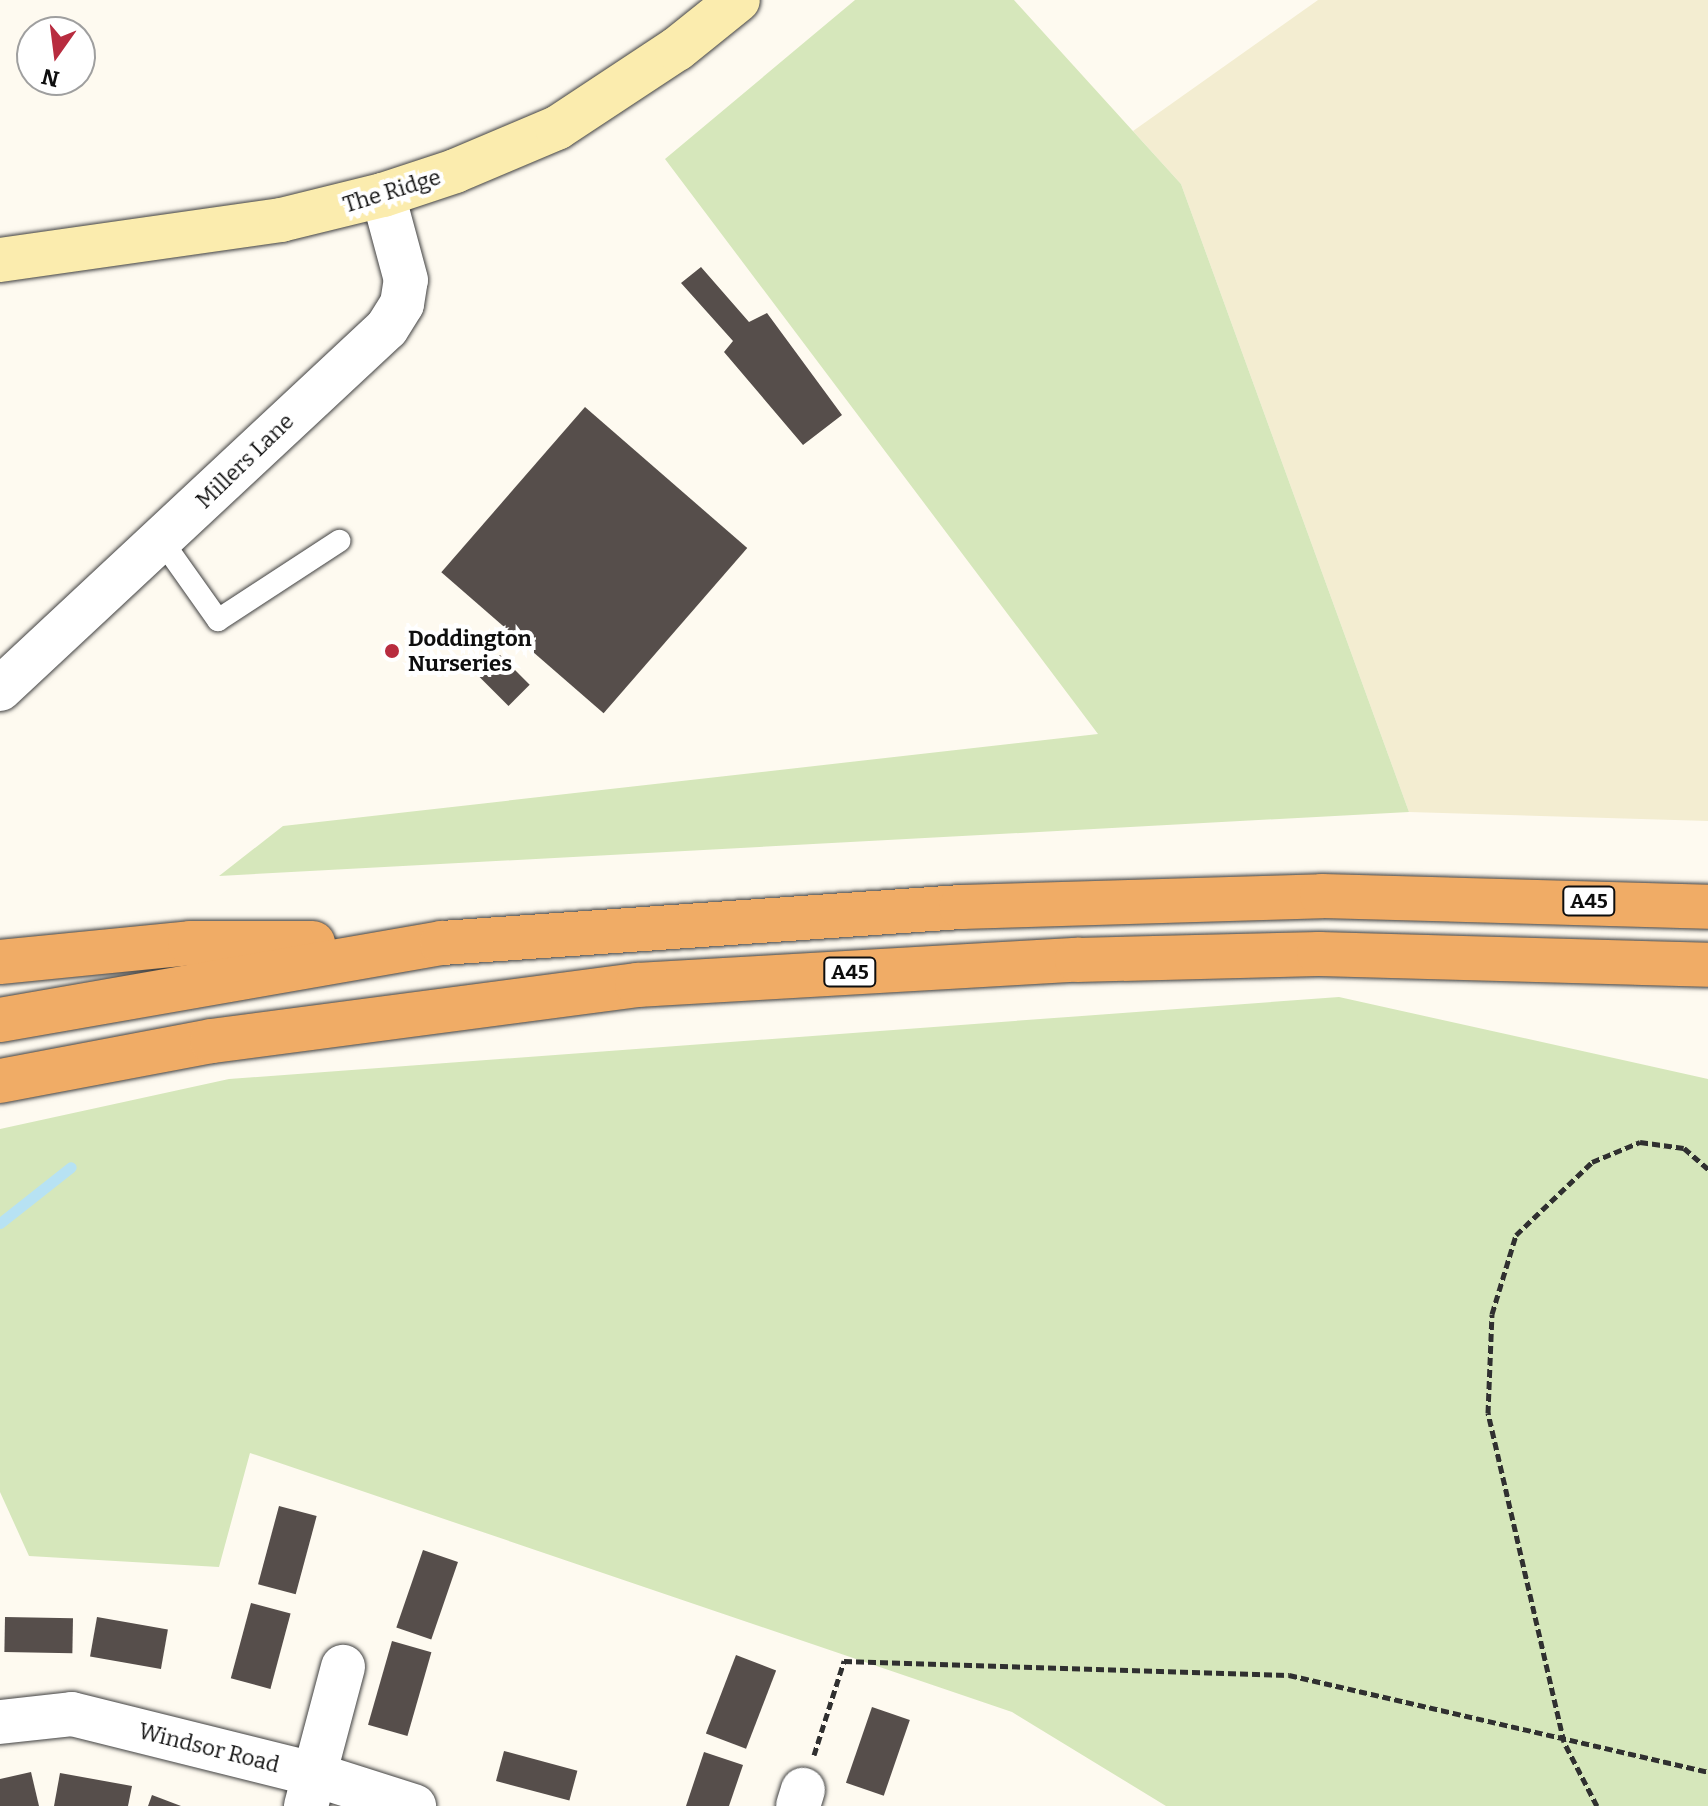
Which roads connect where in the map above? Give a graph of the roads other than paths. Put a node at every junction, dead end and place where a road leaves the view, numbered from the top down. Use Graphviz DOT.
graph roads {
  1 [pos="738,0"];
  2 [pos="383,195"];
  3 [pos="0,260"];
  4 [pos="162,541"];
  5 [pos="339,541"];
  6 [pos="0,689"];
  7 [pos="1708,907"];
  8 [pos="442,943"];
  9 [pos="0,962"];
  10 [pos="1708,965"];
  11 [pos="0,1020"];
  12 [pos="0,1081"];
  13 [pos="343,1667"];
  14 [pos="0,1722"];
  15 [pos="311,1790"];
  16 [pos="414,1806"];
  1 -- 2 [label="main road, The Ridge"];
  2 -- 3 [label="main road, The Ridge"];
  2 -- 4 [label="street, Millers Lane"];
  4 -- 5 [label="lane"];
  4 -- 6 [label="street, Millers Lane"];
  7 -- 8 [label="highway, A45"];
  8 -- 9 [label="highway"];
  8 -- 11 [label="highway, A45"];
  10 -- 12 [label="highway, A45"];
  13 -- 15 [label="street"];
  14 -- 15 [label="street, Windsor Road"];
  15 -- 16 [label="street, Windsor Road"];
}
